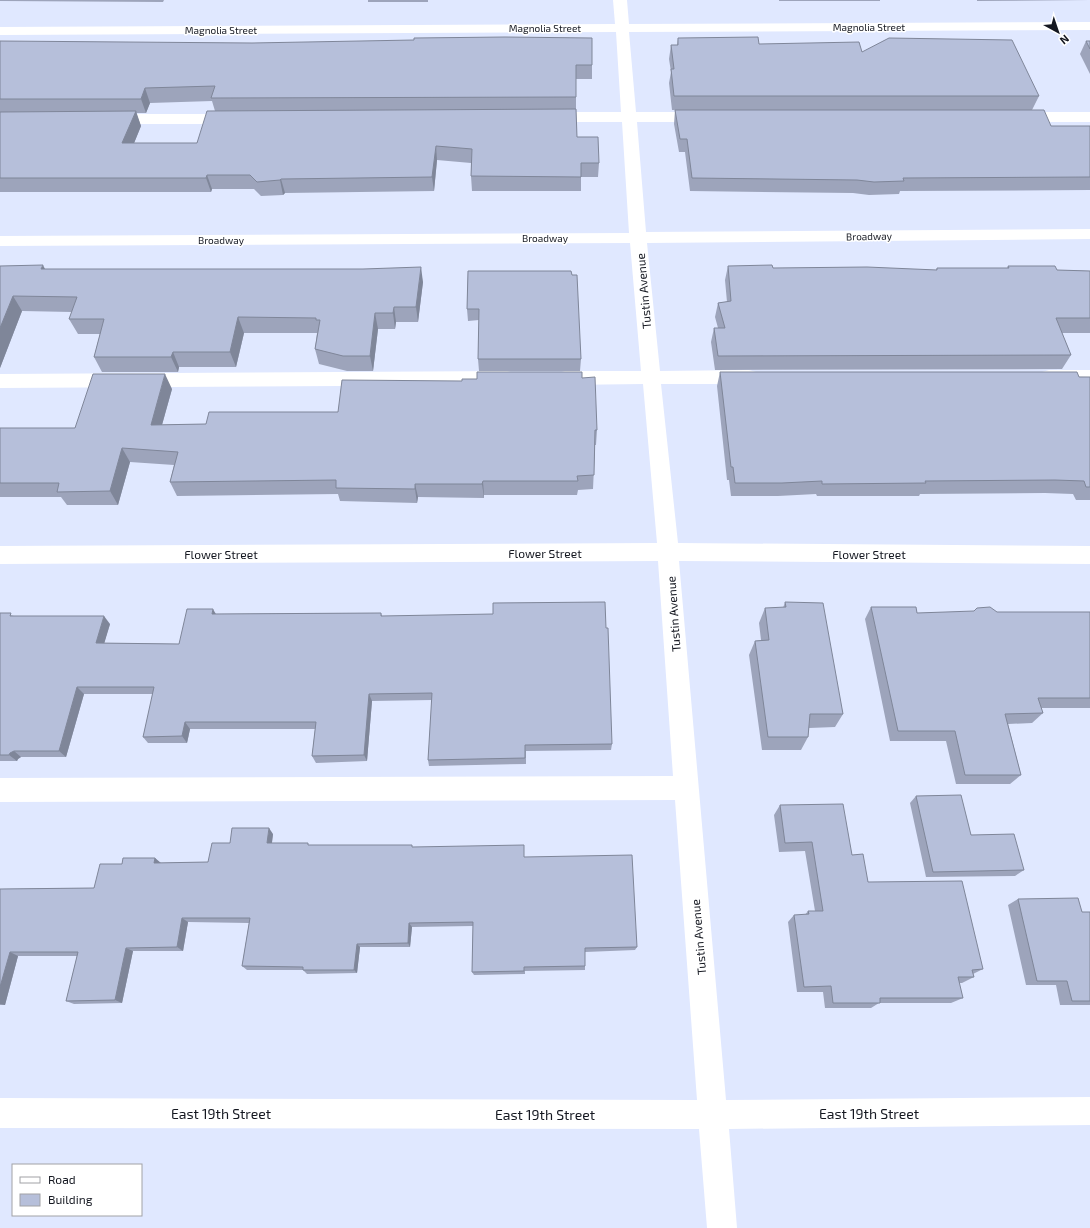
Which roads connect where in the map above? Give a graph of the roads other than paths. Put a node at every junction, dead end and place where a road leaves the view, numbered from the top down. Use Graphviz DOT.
graph roads {
  1 [pos="620,0"];
  2 [pos="1090,26"];
  3 [pos="623,28"];
  4 [pos="0,31"];
  5 [pos="534,117"];
  6 [pos="629,117"];
  7 [pos="717,117"];
  8 [pos="1003,117"];
  9 [pos="1090,117"];
  10 [pos="247,118"];
  11 [pos="96,119"];
  12 [pos="1090,234"];
  13 [pos="638,238"];
  14 [pos="0,240"];
  15 [pos="763,377"];
  16 [pos="1034,377"];
  17 [pos="1090,377"];
  18 [pos="524,378"];
  19 [pos="548,378"];
  20 [pos="651,378"];
  21 [pos="0,381"];
  22 [pos="668,552"];
  23 [pos="0,555"];
  24 [pos="1090,555"];
  25 [pos="686,788"];
  26 [pos="0,790"];
  27 [pos="1090,1111"];
  28 [pos="0,1113"];
  29 [pos="713,1114"];
  30 [pos="722,1228"];
  1 -- 3 [label="street, Tustin Avenue"];
  2 -- 3 [label="street, Magnolia Street"];
  3 -- 4 [label="street, Magnolia Street"];
  3 -- 6 [label="street, Tustin Avenue"];
  5 -- 6 [label="street"];
  6 -- 7 [label="street"];
  6 -- 13 [label="street, Tustin Avenue"];
  8 -- 9 [label="street"];
  10 -- 11 [label="street"];
  12 -- 13 [label="street, Broadway"];
  13 -- 14 [label="street, Broadway"];
  13 -- 20 [label="street, Tustin Avenue"];
  15 -- 20 [label="street"];
  16 -- 17 [label="street"];
  18 -- 21 [label="street"];
  19 -- 20 [label="street"];
  20 -- 22 [label="street, Tustin Avenue"];
  22 -- 23 [label="street, Flower Street"];
  22 -- 24 [label="street, Flower Street"];
  22 -- 25 [label="street, Tustin Avenue"];
  25 -- 26 [label="street"];
  25 -- 29 [label="street, Tustin Avenue"];
  27 -- 29 [label="street, East 19th Street"];
  28 -- 29 [label="street, East 19th Street"];
  29 -- 30 [label="street, Tustin Avenue"];
}
